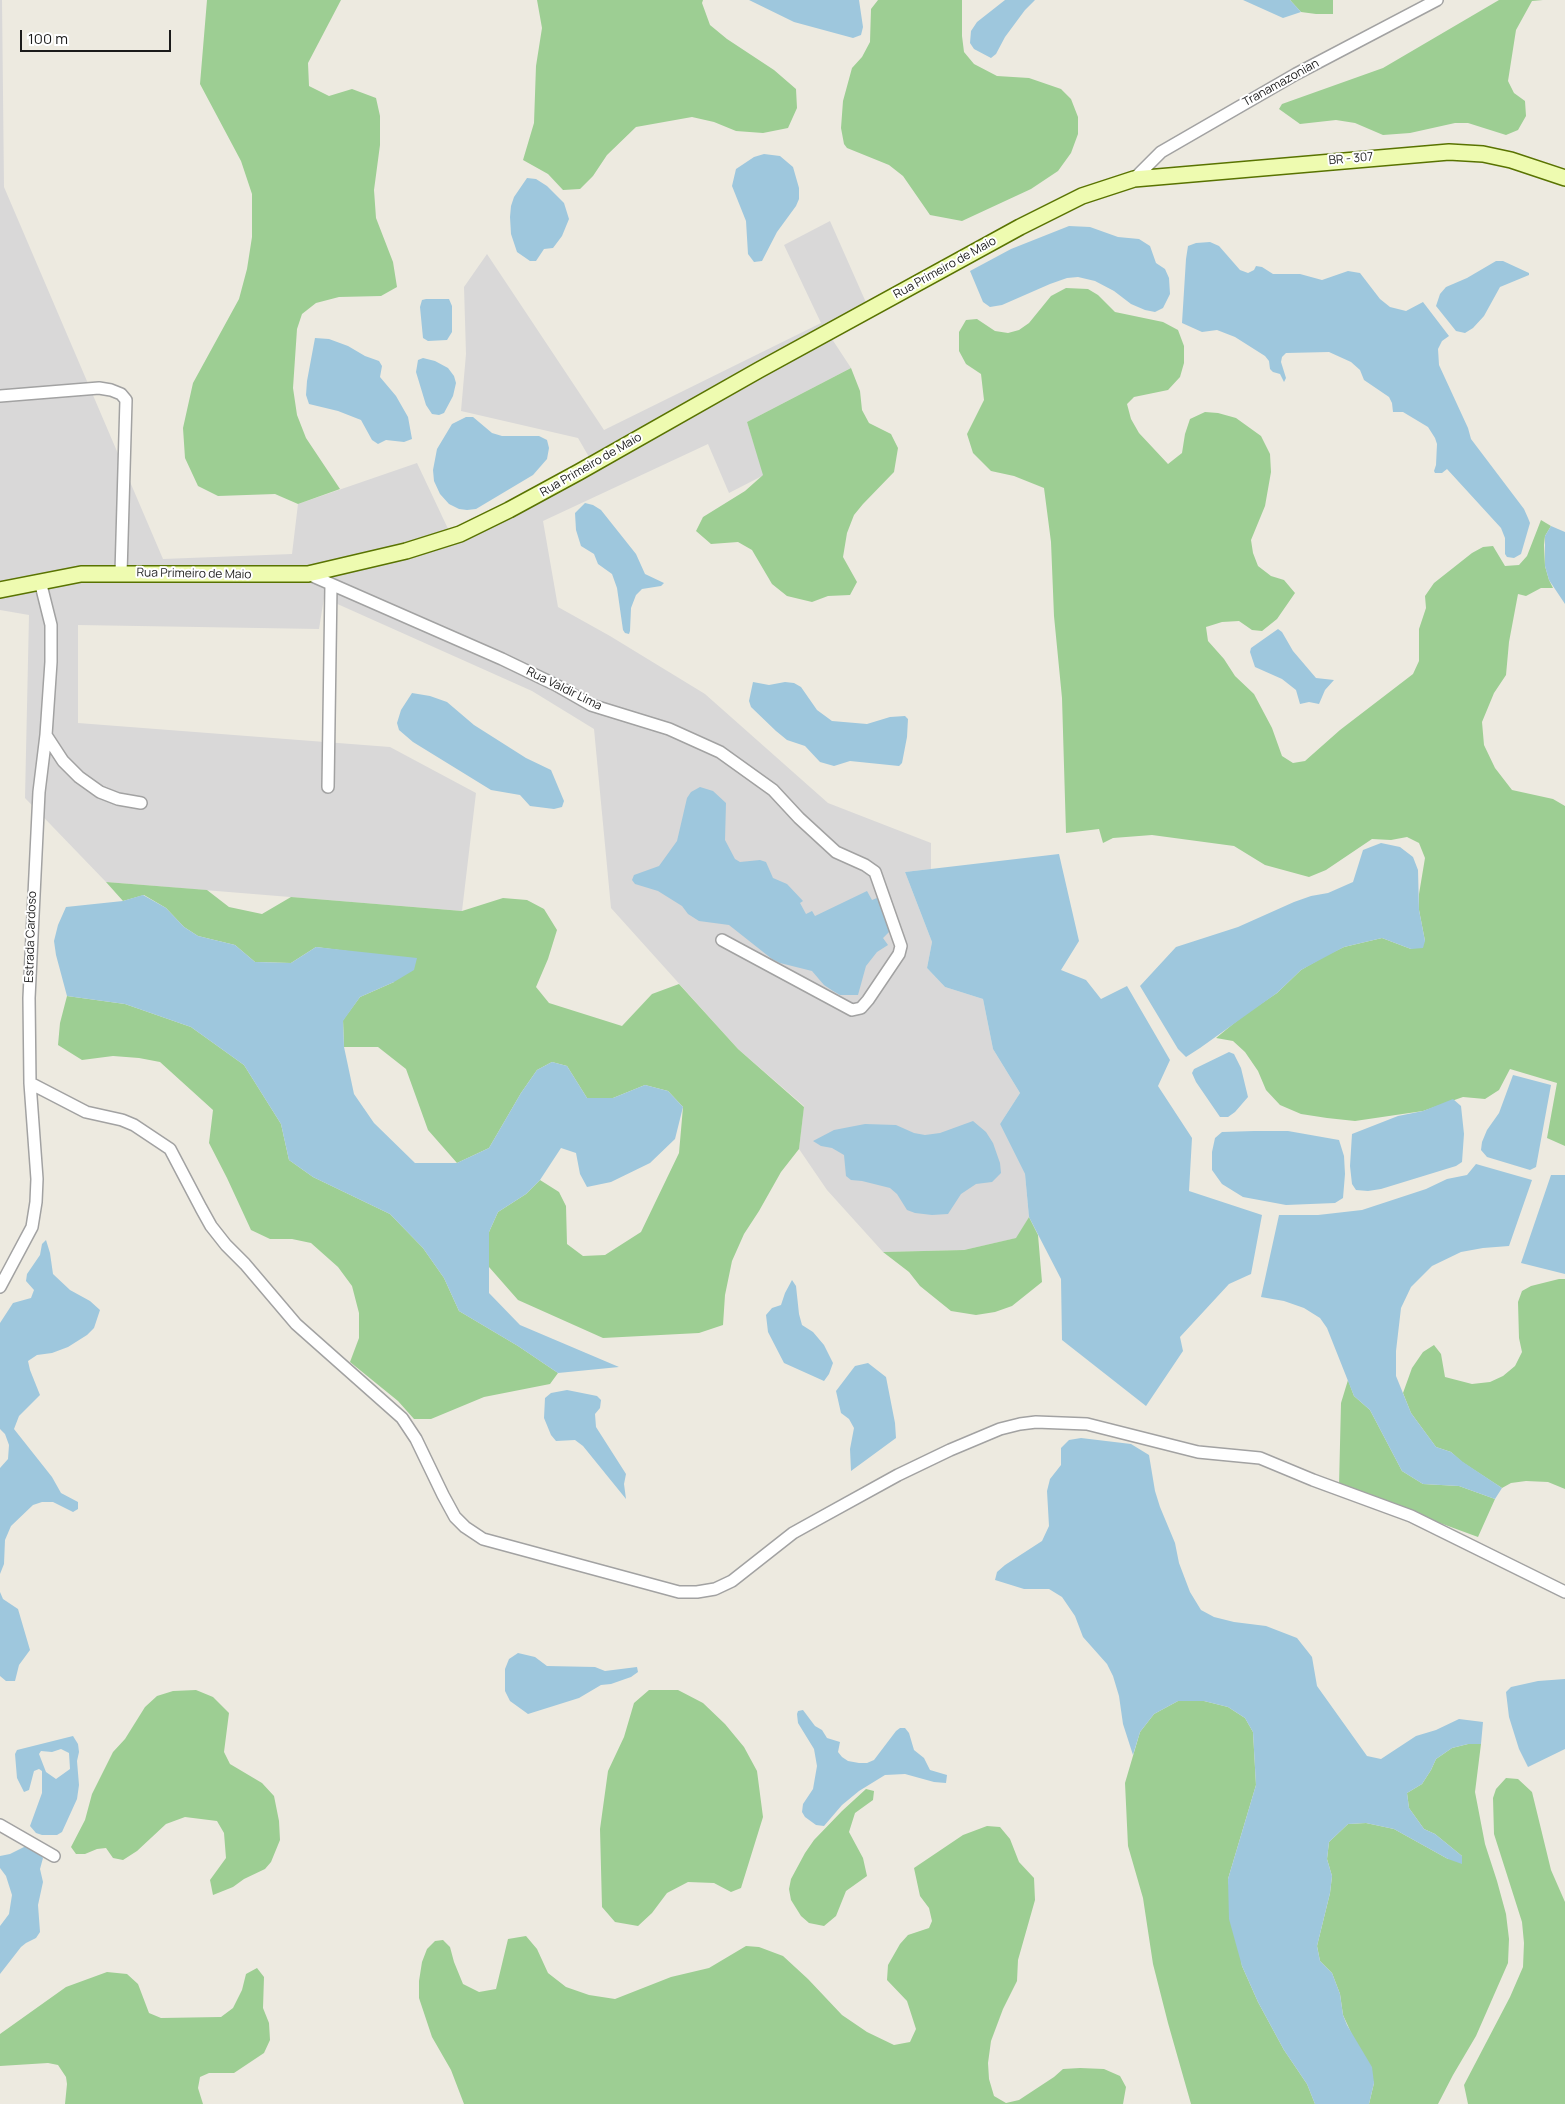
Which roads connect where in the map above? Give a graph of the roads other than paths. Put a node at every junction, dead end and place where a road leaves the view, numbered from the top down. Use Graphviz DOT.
graph roads {
  1 [pos="1437,0"];
  2 [pos="1565,178"];
  3 [pos="1134,179"];
  4 [pos="0,396"];
  5 [pos="121,573"];
  6 [pos="308,574"];
  7 [pos="40,581"];
  8 [pos="331,585"];
  9 [pos="0,590"];
  10 [pos="46,735"];
  11 [pos="328,787"];
  12 [pos="141,804"];
  13 [pos="722,940"];
  14 [pos="30,1083"];
  15 [pos="0,1287"];
  16 [pos="1565,1592"];
  17 [pos="0,1825"];
  18 [pos="54,1856"];
  1 -- 3 [label="street, Tranamazonian"];
  2 -- 3 [label="main road, BR - 307"];
  3 -- 6 [label="main road, Rua Primeiro de Maio"];
  4 -- 5 [label="street"];
  5 -- 6 [label="main road, Rua Primeiro de Maio"];
  5 -- 7 [label="main road, Rua Primeiro de Maio"];
  6 -- 8 [label="street, Rua Valdir Lima"];
  7 -- 9 [label="main road, Rua Primeiro de Maio"];
  7 -- 10 [label="street, Estrada Cardoso"];
  8 -- 11 [label="street"];
  8 -- 13 [label="street, Rua Valdir Lima"];
  10 -- 12 [label="street"];
  10 -- 14 [label="street, Estrada Cardoso"];
  14 -- 15 [label="street, Estrada Cardoso"];
  14 -- 16 [label="street"];
  17 -- 18 [label="street"];
}
